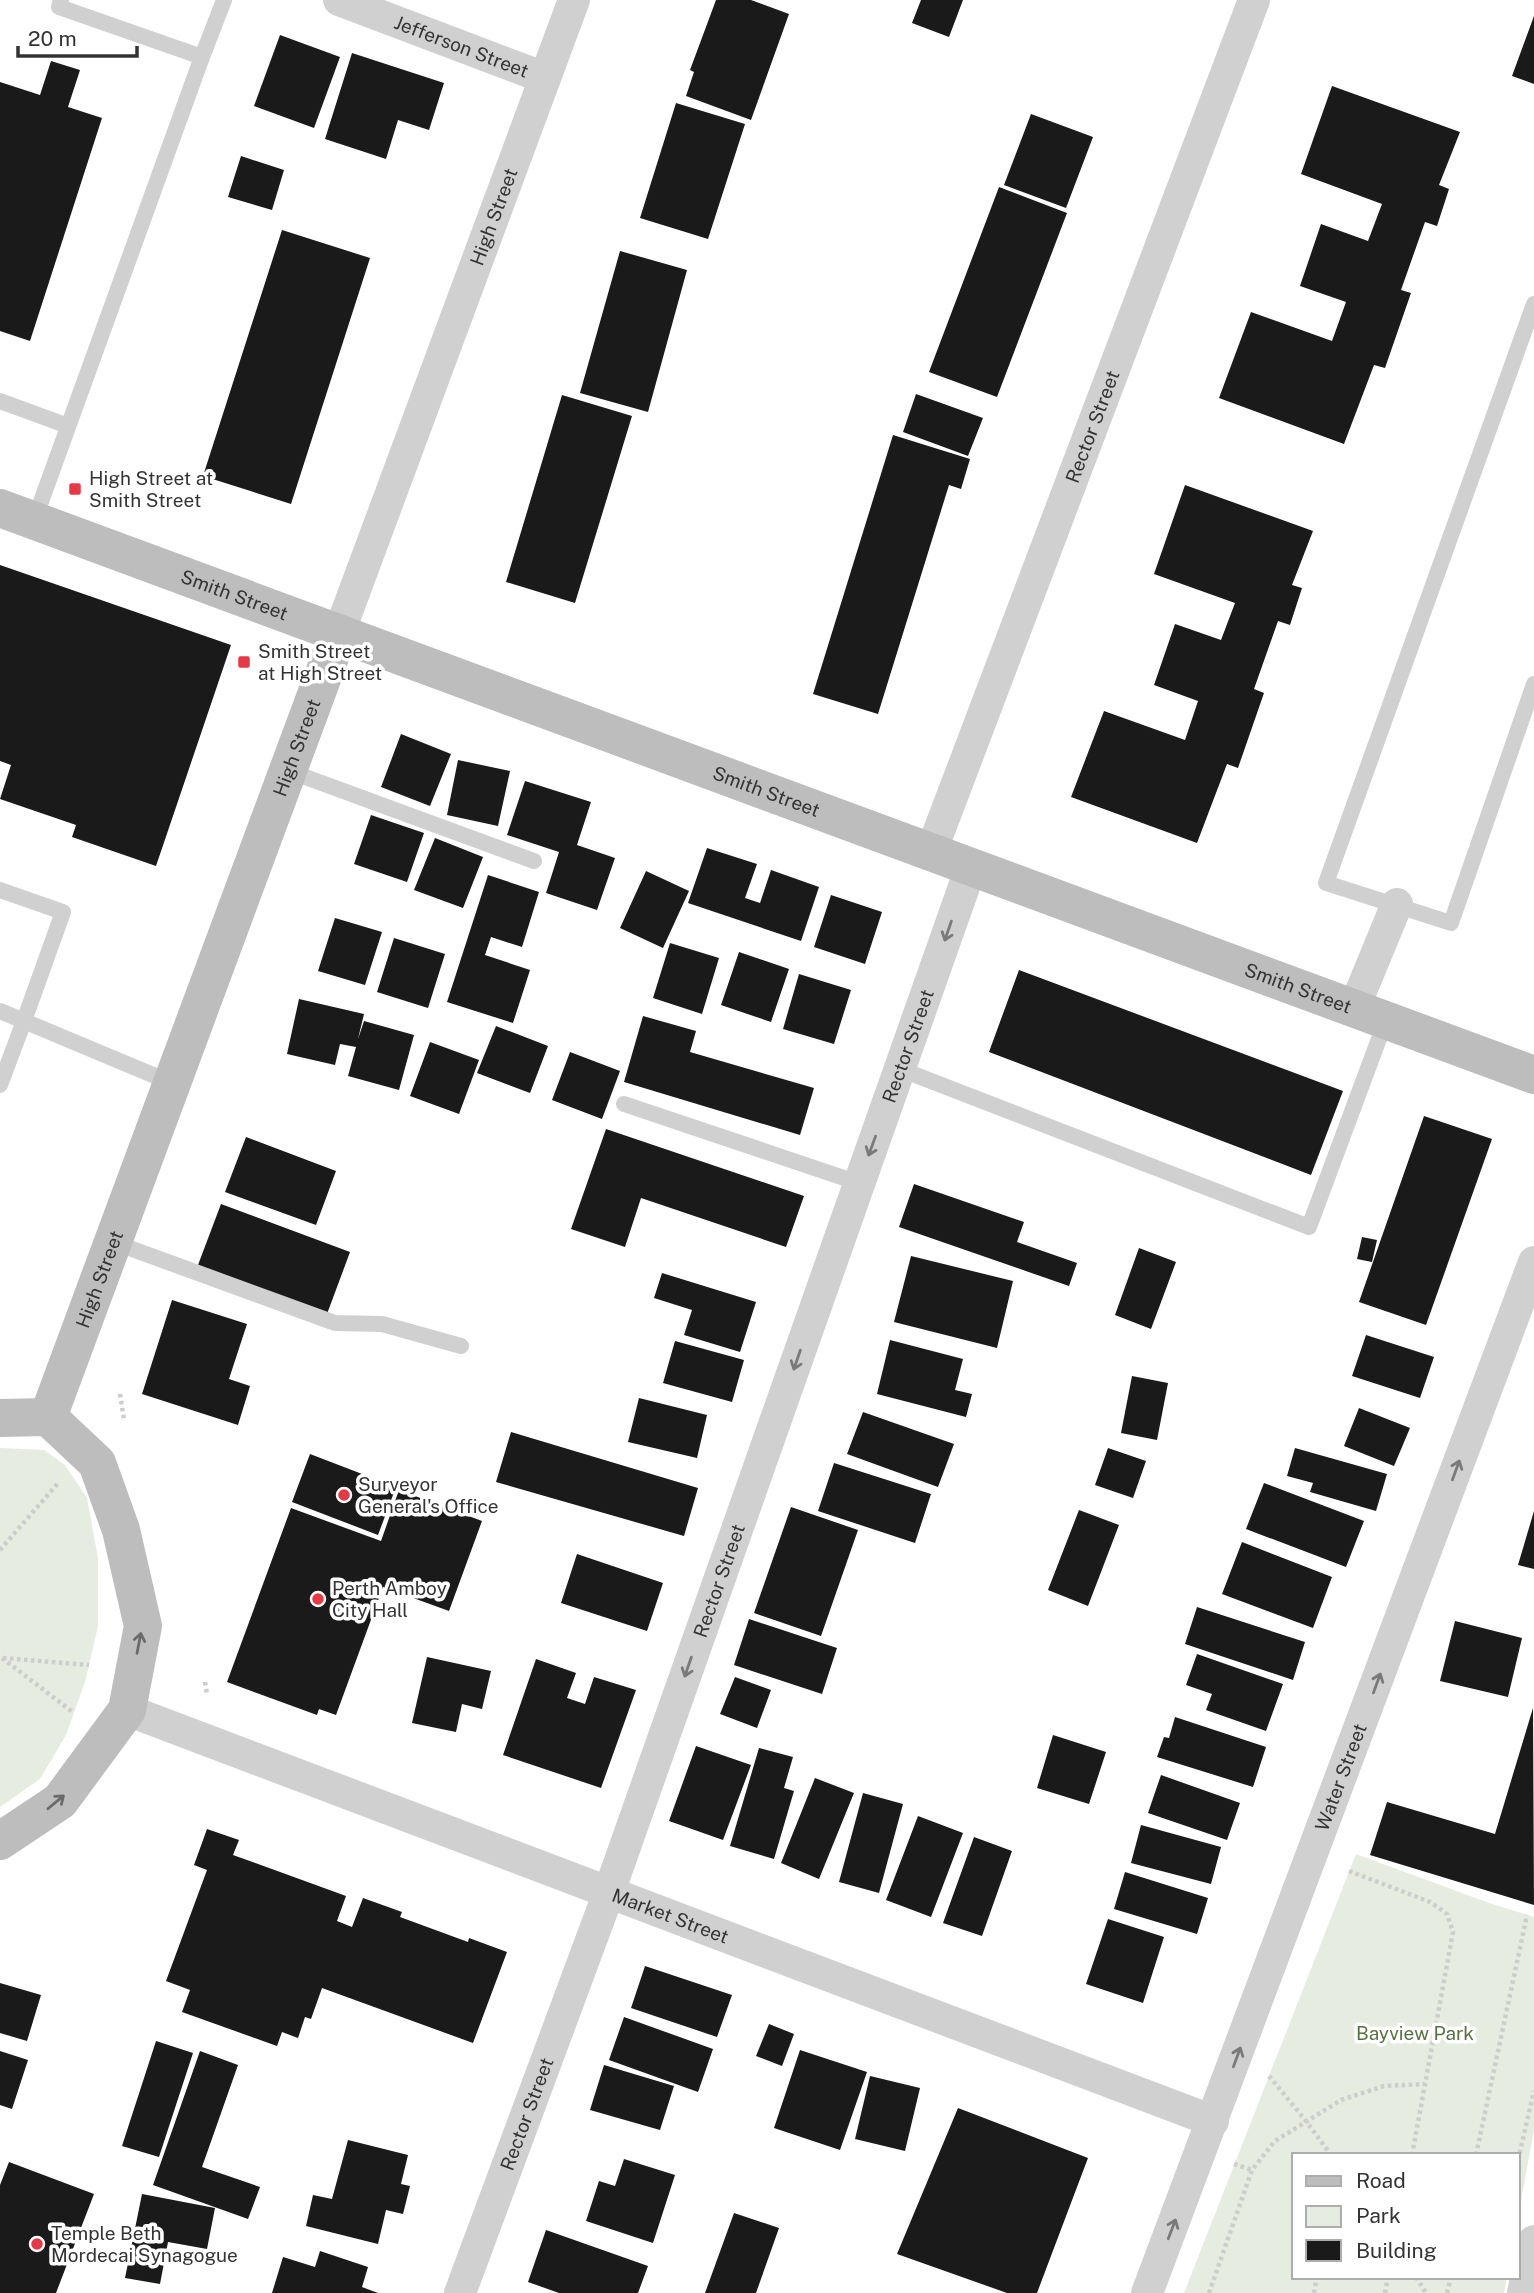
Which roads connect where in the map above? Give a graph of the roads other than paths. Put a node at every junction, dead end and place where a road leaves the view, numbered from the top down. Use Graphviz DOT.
graph roads {
  1 [pos="61,0"];
  2 [pos="225,0"];
  3 [pos="339,0"];
  4 [pos="574,0"];
  5 [pos="1255,0"];
  6 [pos="202,57"];
  7 [pos="545,78"];
  8 [pos="1534,304"];
  9 [pos="0,401"];
  10 [pos="68,426"];
  11 [pos="17,515"];
  12 [pos="340,633"];
  13 [pos="1534,684"];
  14 [pos="289,771"];
  15 [pos="931,852"];
  16 [pos="534,861"];
  17 [pos="971,867"];
  18 [pos="0,890"];
  19 [pos="1397,904"];
  20 [pos="0,1011"];
  21 [pos="1370,1014"];
  22 [pos="24,1021"];
  23 [pos="900,1069"];
  24 [pos="1534,1075"];
  25 [pos="172,1083"];
  26 [pos="0,1085"];
  27 [pos="624,1104"];
  28 [pos="859,1183"];
  29 [pos="114,1242"];
  30 [pos="1534,1262"];
  31 [pos="461,1346"];
  32 [pos="0,1418"];
  33 [pos="48,1418"];
  34 [pos="127,1710"];
  35 [pos="0,1841"];
  36 [pos="608,1892"];
  37 [pos="1213,2121"];
  38 [pos="1534,2241"];
  39 [pos="460,2293"];
  40 [pos="1147,2293"];
  41 [pos="1523,2293"];
  1 -- 6 [label="lane"];
  2 -- 6 [label="lane"];
  3 -- 7 [label="street, Jefferson Street"];
  4 -- 7 [label="street, High Street"];
  5 -- 15 [label="street, Rector Street"];
  6 -- 10 [label="lane"];
  7 -- 12 [label="street, High Street"];
  8 -- 19 [label="lane"];
  9 -- 10 [label="lane"];
  10 -- 11 [label="lane"];
  11 -- 12 [label="street, Smith Street"];
  12 -- 14 [label="street, High Street"];
  12 -- 15 [label="street, Smith Street"];
  13 -- 19 [label="lane"];
  14 -- 16 [label="lane"];
  14 -- 25 [label="street, High Street"];
  15 -- 17 [label="street, Smith Street"];
  17 -- 21 [label="street, Smith Street"];
  17 -- 23 [label="street, Rector Street, one-way"];
  18 -- 22 [label="lane"];
  19 -- 21 [label="street"];
  20 -- 22 [label="lane"];
  21 -- 23 [label="lane"];
  21 -- 24 [label="street, Smith Street"];
  22 -- 25 [label="lane"];
  22 -- 26 [label="lane"];
  23 -- 28 [label="street, Rector Street, one-way"];
  25 -- 29 [label="street, High Street"];
  27 -- 28 [label="lane"];
  28 -- 36 [label="street, Rector Street, one-way"];
  29 -- 31 [label="lane"];
  29 -- 33 [label="street, High Street"];
  37 -- 30 [label="street, Water Street, one-way"];
  32 -- 33 [label="street"];
  34 -- 33 [label="street, one-way"];
  35 -- 34 [label="street, one-way"];
  34 -- 36 [label="street, Market Street"];
  36 -- 37 [label="street, Market Street"];
  36 -- 39 [label="street, Rector Street"];
  40 -- 37 [label="street, Water Street, one-way"];
  38 -- 41 [label="street"];
}
